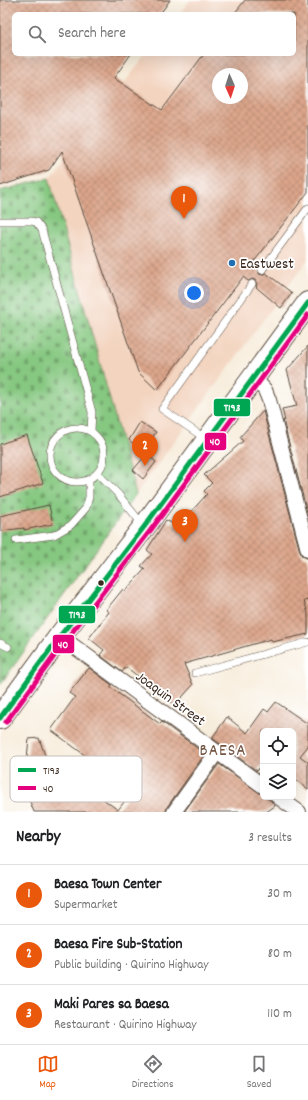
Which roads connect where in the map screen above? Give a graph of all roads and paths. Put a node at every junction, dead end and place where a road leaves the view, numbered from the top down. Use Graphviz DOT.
graph roads {
  1 [pos="308,208"];
  2 [pos="0,221"];
  3 [pos="262,270"];
  4 [pos="252,284"];
  5 [pos="308,303"];
  6 [pos="254,378"];
  7 [pos="91,431"];
  8 [pos="208,440"];
  9 [pos="97,473"];
  10 [pos="89,480"];
  11 [pos="144,527"];
  12 [pos="16,540"];
  13 [pos="304,543"];
  14 [pos="60,636"];
  15 [pos="308,642"];
  16 [pos="0,643"];
  17 [pos="8,647"];
  18 [pos="195,673"];
  19 [pos="0,718"];
  20 [pos="217,752"];
  21 [pos="260,784"];
  22 [pos="282,800"];
  23 [pos="174,812"];
  24 [pos="299,812"];
  1 -- 3 [label="lane"];
  2 -- 7 [label="lane"];
  4 -- 8 [label="lane"];
  5 -- 6 [label="main road"];
  6 -- 8 [label="main road"];
  6 -- 13 [label="street"];
  7 -- 9 [label="lane"];
  7 -- 10 [label="lane"];
  8 -- 11 [label="main road"];
  9 -- 10 [label="lane"];
  9 -- 11 [label="lane"];
  10 -- 12 [label="lane"];
  11 -- 14 [label="main road"];
  14 -- 19 [label="main road"];
  14 -- 20 [label="street, Joaquin Street"];
  15 -- 18 [label="lane"];
  16 -- 17 [label="lane"];
  20 -- 21 [label="street, Joaquin Street"];
  20 -- 23 [label="street"];
  22 -- 24 [label="street"];
}
